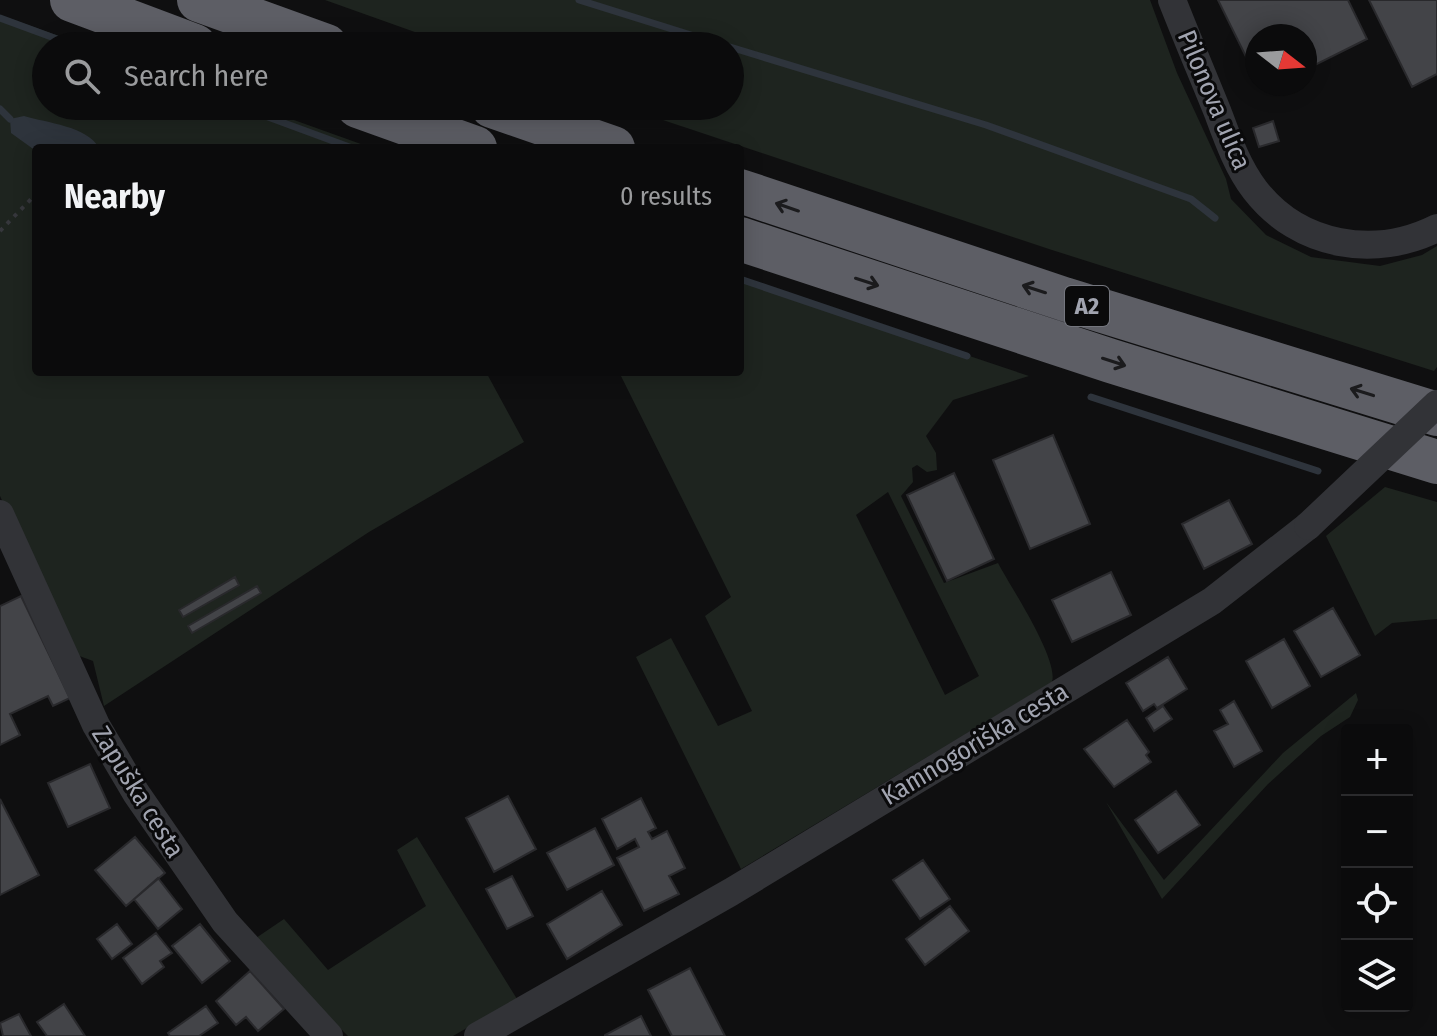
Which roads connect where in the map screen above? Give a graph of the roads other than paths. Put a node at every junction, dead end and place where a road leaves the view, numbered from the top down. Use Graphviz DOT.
graph roads {
  1 [pos="72,0"];
  2 [pos="199,0"];
  3 [pos="1172,0"];
  4 [pos="158,32"];
  5 [pos="287,32"];
  6 [pos="397,120"];
  7 [pos="532,120"];
  8 [pos="464,144"];
  9 [pos="601,144"];
  10 [pos="744,192"];
  11 [pos="1437,228"];
  12 [pos="744,240"];
  13 [pos="1437,404"];
  14 [pos="1437,414"];
  15 [pos="1437,462"];
  16 [pos="0,514"];
  17 [pos="329,1036"];
  18 [pos="478,1036"];
  1 -- 4 [label="highway"];
  2 -- 5 [label="highway"];
  3 -- 11 [label="street, Pilonova ulica"];
  6 -- 8 [label="highway"];
  7 -- 9 [label="highway"];
  14 -- 10 [label="highway, A2, one-way"];
  12 -- 15 [label="highway, A2, one-way"];
  13 -- 18 [label="street, Kamnogoriška cesta, bridge"];
  16 -- 17 [label="street, Zapuška cesta"];
}
